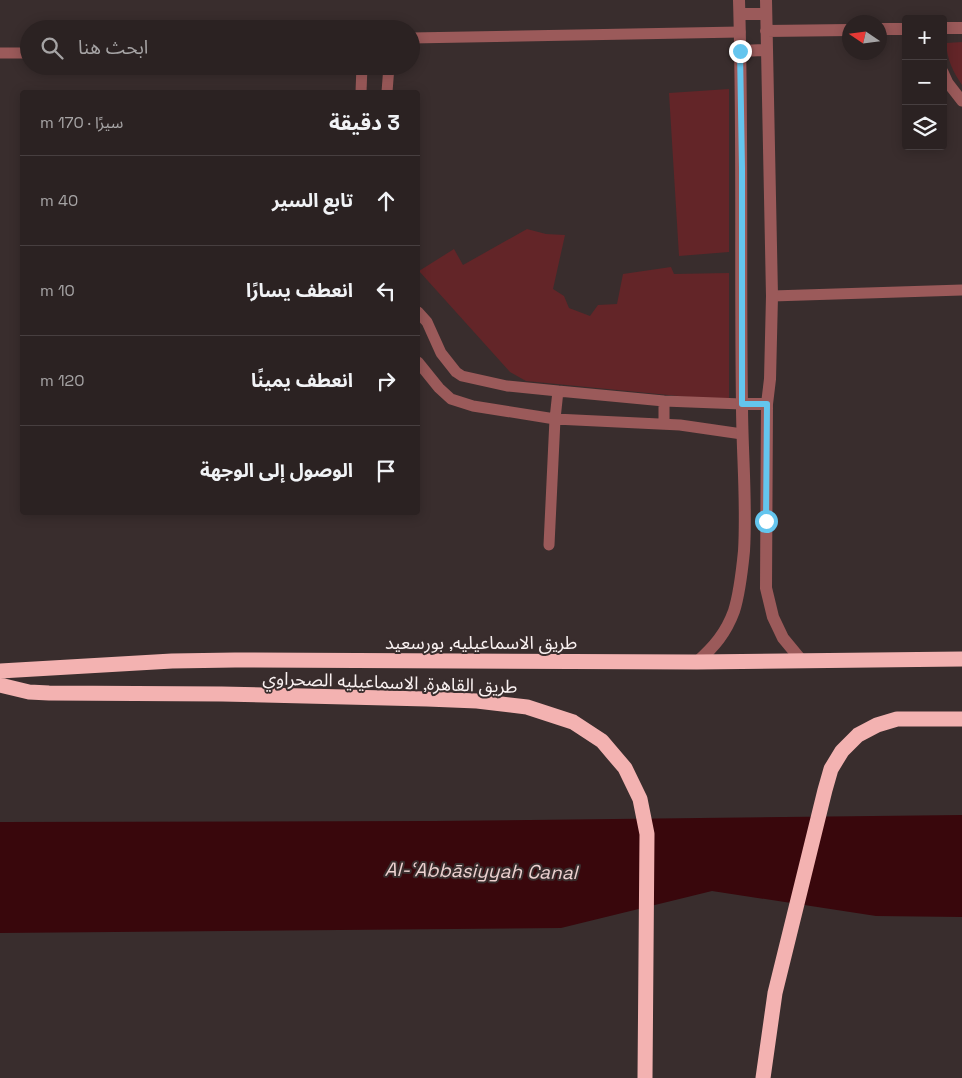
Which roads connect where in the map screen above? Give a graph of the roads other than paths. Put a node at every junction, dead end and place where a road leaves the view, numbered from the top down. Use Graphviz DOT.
graph roads {
  1 [pos="739,0"];
  2 [pos="766,0"];
  3 [pos="740,14"];
  4 [pos="766,14"];
  5 [pos="947,28"];
  6 [pos="962,28"];
  7 [pos="887,29"];
  8 [pos="902,29"];
  9 [pos="842,30"];
  10 [pos="766,31"];
  11 [pos="740,32"];
  12 [pos="420,38"];
  13 [pos="767,50"];
  14 [pos="740,51"];
  15 [pos="0,53"];
  16 [pos="20,53"];
  17 [pos="362,75"];
  18 [pos="389,75"];
  19 [pos="947,81"];
  20 [pos="361,90"];
  21 [pos="388,90"];
  22 [pos="962,101"];
  23 [pos="962,290"];
  24 [pos="772,296"];
  25 [pos="420,314"];
  26 [pos="420,364"];
  27 [pos="558,391"];
  28 [pos="664,401"];
  29 [pos="742,404"];
  30 [pos="767,404"];
  31 [pos="555,419"];
  32 [pos="664,424"];
  33 [pos="742,434"];
  34 [pos="550,545"];
  35 [pos="962,659"];
  36 [pos="802,661"];
  37 [pos="697,662"];
  38 [pos="0,671"];
  39 [pos="0,685"];
  40 [pos="962,719"];
  41 [pos="645,1078"];
  42 [pos="763,1078"];
  1 -- 3 [label="street"];
  2 -- 4 [label="street"];
  3 -- 4 [label="street"];
  3 -- 11 [label="street"];
  4 -- 10 [label="street"];
  5 -- 6 [label="street"];
  7 -- 8 [label="street"];
  9 -- 10 [label="street"];
  10 -- 13 [label="street"];
  11 -- 12 [label="lane"];
  11 -- 14 [label="street"];
  13 -- 14 [label="street"];
  13 -- 24 [label="street"];
  14 -- 29 [label="street"];
  15 -- 16 [label="lane"];
  17 -- 20 [label="lane"];
  18 -- 21 [label="lane"];
  19 -- 22 [label="lane"];
  23 -- 24 [label="lane"];
  24 -- 30 [label="street"];
  25 -- 27 [label="lane"];
  26 -- 31 [label="lane"];
  27 -- 28 [label="lane"];
  27 -- 31 [label="lane"];
  28 -- 29 [label="lane"];
  28 -- 32 [label="lane"];
  29 -- 30 [label="street"];
  29 -- 33 [label="street"];
  30 -- 36 [label="street"];
  31 -- 32 [label="lane"];
  31 -- 34 [label="lane"];
  32 -- 33 [label="lane"];
  33 -- 37 [label="street"];
  35 -- 36 [label="highway, طريق الاسماعيليه, بورسعيد"];
  36 -- 37 [label="highway, طريق الاسماعيليه, بورسعيد"];
  37 -- 38 [label="highway, طريق الاسماعيليه, بورسعيد"];
  39 -- 41 [label="highway, طريق القاهرة, الاسماعيليه الصحراوي"];
  40 -- 42 [label="highway"];
}
